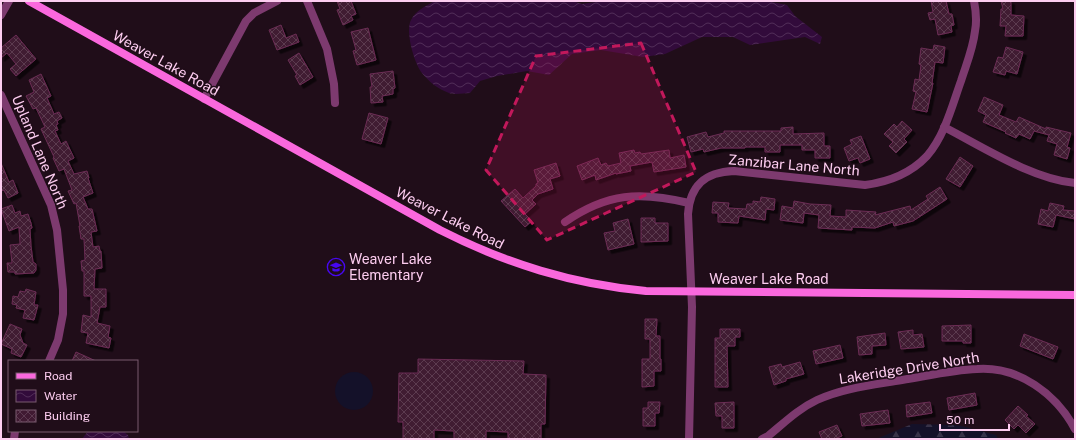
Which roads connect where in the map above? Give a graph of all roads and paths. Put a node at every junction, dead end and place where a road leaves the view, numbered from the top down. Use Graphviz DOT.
graph roads {
  1 [pos="9,1"];
  2 [pos="29,1"];
  3 [pos="277,1"];
  4 [pos="307,1"];
  5 [pos="974,1"];
  6 [pos="1,15"];
  7 [pos="1,95"];
  8 [pos="204,99"];
  9 [pos="335,103"];
  10 [pos="944,127"];
  11 [pos="1075,182"];
  12 [pos="689,203"];
  13 [pos="565,222"];
  14 [pos="691,292"];
  15 [pos="1075,294"];
  16 [pos="49,360"];
  17 [pos="1075,428"];
  18 [pos="688,439"];
  19 [pos="762,439"];
  1 -- 6 [label="street"];
  2 -- 8 [label="main road, Weaver Lake Road"];
  3 -- 8 [label="street"];
  4 -- 9 [label="street"];
  5 -- 10 [label="street, Zanzibar Lane North"];
  7 -- 16 [label="street, Upland Lane North"];
  8 -- 14 [label="main road, Weaver Lake Road"];
  10 -- 11 [label="street"];
  10 -- 12 [label="street, Zanzibar Lane North"];
  12 -- 13 [label="street"];
  12 -- 14 [label="street, Zanzibar Lane North"];
  14 -- 15 [label="main road, Weaver Lake Road"];
  14 -- 18 [label="street, Zanzibar Lane North"];
  17 -- 19 [label="street, Lakeridge Drive North"];
}
